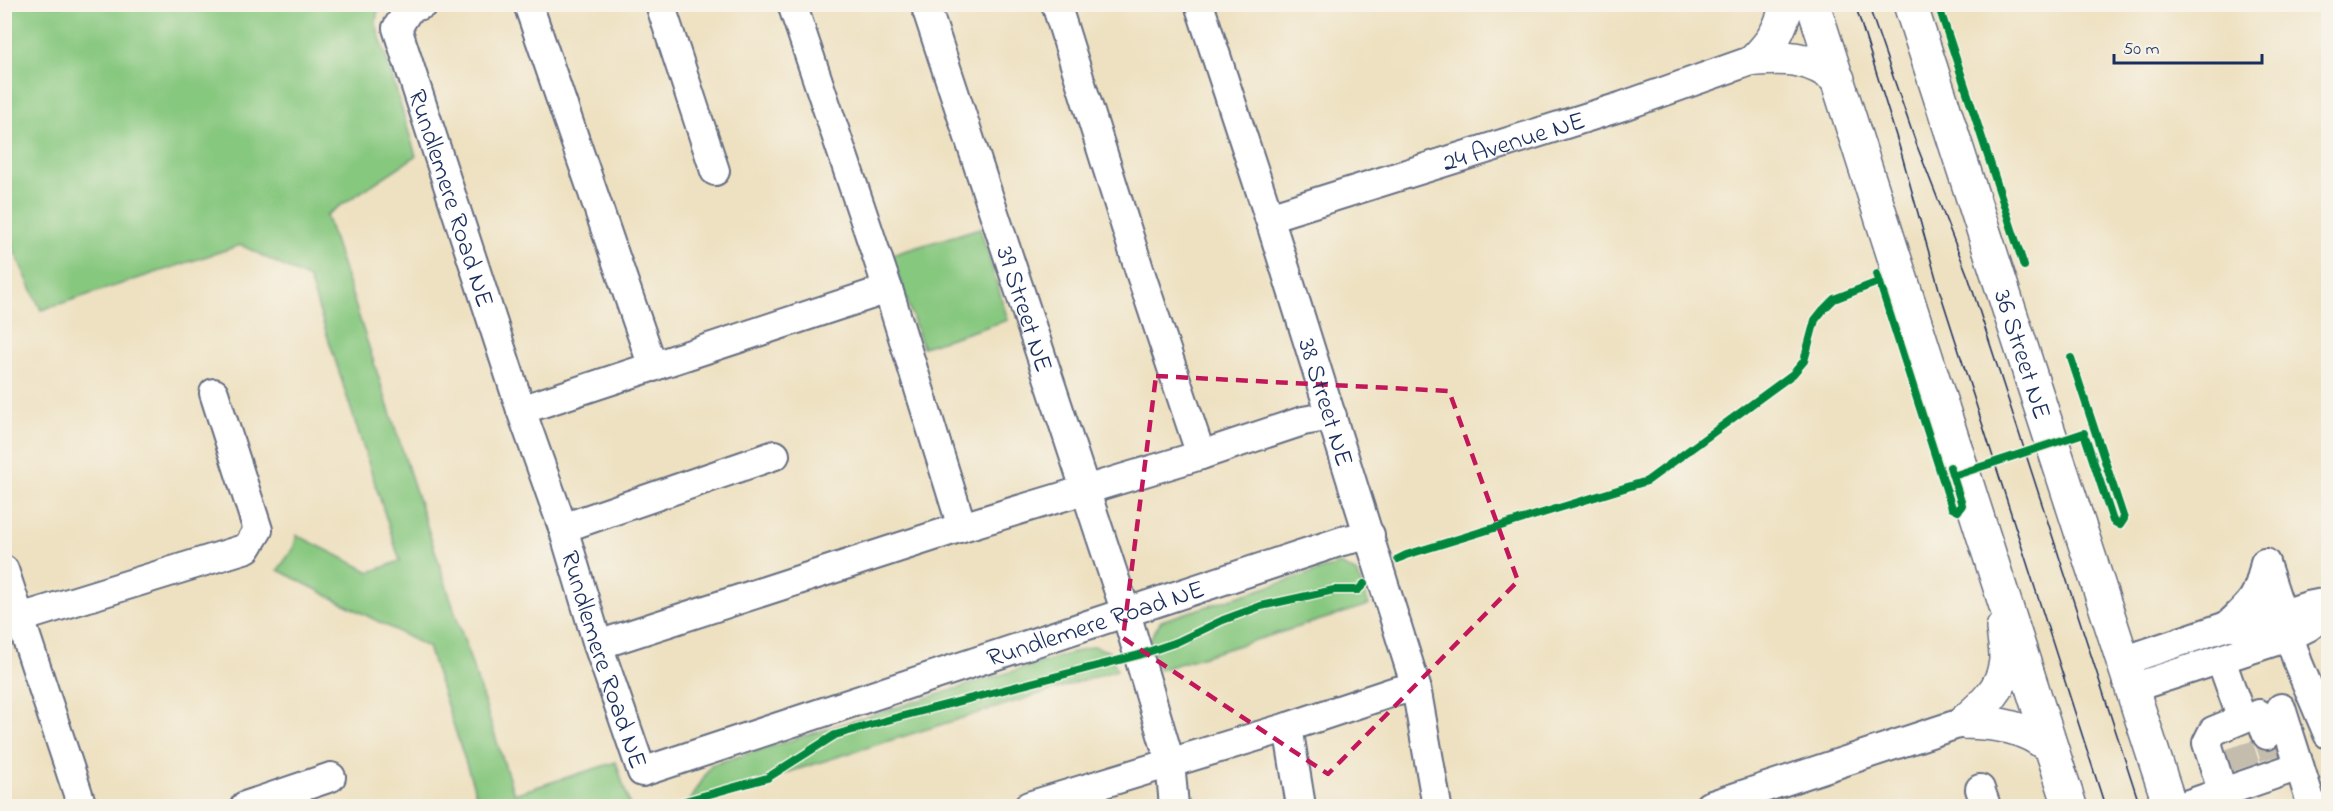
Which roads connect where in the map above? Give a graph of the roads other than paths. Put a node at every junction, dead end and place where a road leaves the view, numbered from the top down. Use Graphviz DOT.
graph roads {
  1 [pos="423,4"];
  2 [pos="528,4"];
  3 [pos="660,4"];
  4 [pos="792,4"];
  5 [pos="925,4"];
  6 [pos="1056,4"];
  7 [pos="1199,4"];
  8 [pos="1787,4"];
  9 [pos="1813,4"];
  10 [pos="1910,4"];
  11 [pos="1756,59"];
  12 [pos="1838,79"];
  13 [pos="715,171"];
  14 [pos="1269,218"];
  15 [pos="888,289"];
  16 [pos="653,367"];
  17 [pos="214,393"];
  18 [pos="521,410"];
  19 [pos="1332,416"];
  20 [pos="775,455"];
  21 [pos="1202,455"];
  22 [pos="1084,490"];
  23 [pos="962,527"];
  24 [pos="563,528"];
  25 [pos="1370,535"];
  26 [pos="4,570"];
  27 [pos="1999,584"];
  28 [pos="2328,602"];
  29 [pos="2328,612"];
  30 [pos="1126,613"];
  31 [pos="13,621"];
  32 [pos="2227,626"];
  33 [pos="2285,626"];
  34 [pos="598,645"];
  35 [pos="2221,660"];
  36 [pos="2127,675"];
  37 [pos="1416,687"];
  38 [pos="2314,698"];
  39 [pos="1964,722"];
  40 [pos="1288,727"];
  41 [pos="2328,734"];
  42 [pos="2261,744"];
  43 [pos="2051,748"];
  44 [pos="1170,762"];
  45 [pos="331,777"];
  46 [pos="2225,800"];
  47 [pos="82,807"];
  48 [pos="244,807"];
  49 [pos="1029,807"];
  50 [pos="1174,807"];
  51 [pos="1300,807"];
  52 [pos="1437,807"];
  53 [pos="1709,807"];
  54 [pos="2070,807"];
  55 [pos="2170,807"];
  56 [pos="2183,807"];
  57 [pos="2312,807"];
  1 -- 18 [label="street, Rundlemere Road NE"];
  2 -- 16 [label="street"];
  3 -- 13 [label="street"];
  4 -- 15 [label="street"];
  5 -- 22 [label="street, 39 Street NE"];
  6 -- 21 [label="street"];
  7 -- 14 [label="street, 38 Street NE"];
  8 -- 11 [label="main road"];
  9 -- 12 [label="main road"];
  10 -- 36 [label="main road, 36 Street NE"];
  11 -- 12 [label="main road"];
  11 -- 14 [label="street, 24 Avenue NE"];
  12 -- 27 [label="main road"];
  14 -- 19 [label="street, 38 Street NE"];
  15 -- 16 [label="street"];
  15 -- 23 [label="street"];
  16 -- 18 [label="street"];
  17 -- 31 [label="street"];
  18 -- 24 [label="street, Rundlemere Road NE"];
  19 -- 21 [label="street"];
  19 -- 25 [label="street, 38 Street NE"];
  20 -- 24 [label="street"];
  21 -- 22 [label="street"];
  22 -- 23 [label="street"];
  22 -- 30 [label="street, 39 Street NE"];
  23 -- 34 [label="street"];
  24 -- 34 [label="street, Rundlemere Road NE"];
  25 -- 30 [label="street, Rundlemere Road NE"];
  25 -- 37 [label="street, 38 Street NE"];
  26 -- 31 [label="street"];
  27 -- 39 [label="main road"];
  27 -- 43 [label="main road"];
  28 -- 33 [label="street"];
  29 -- 33 [label="street"];
  30 -- 34 [label="street, Rundlemere Road NE"];
  30 -- 44 [label="street, 39 Street NE"];
  31 -- 47 [label="street"];
  32 -- 33 [label="street"];
  32 -- 33 [label="street"];
  32 -- 36 [label="street"];
  33 -- 35 [label="street"];
  33 -- 38 [label="street"];
  35 -- 36 [label="street"];
  35 -- 42 [label="street"];
  36 -- 55 [label="main road, 36 Street NE"];
  37 -- 40 [label="street"];
  37 -- 52 [label="street, 38 Street NE"];
  38 -- 41 [label="street"];
  38 -- 42 [label="street"];
  39 -- 43 [label="main road"];
  39 -- 53 [label="street"];
  40 -- 44 [label="street"];
  40 -- 51 [label="street"];
  42 -- 46 [label="street"];
  42 -- 46 [label="street"];
  42 -- 57 [label="street"];
  43 -- 54 [label="main road"];
  44 -- 49 [label="street"];
  44 -- 50 [label="street, 39 Street NE"];
  45 -- 48 [label="street"];
  46 -- 56 [label="street"];
}
